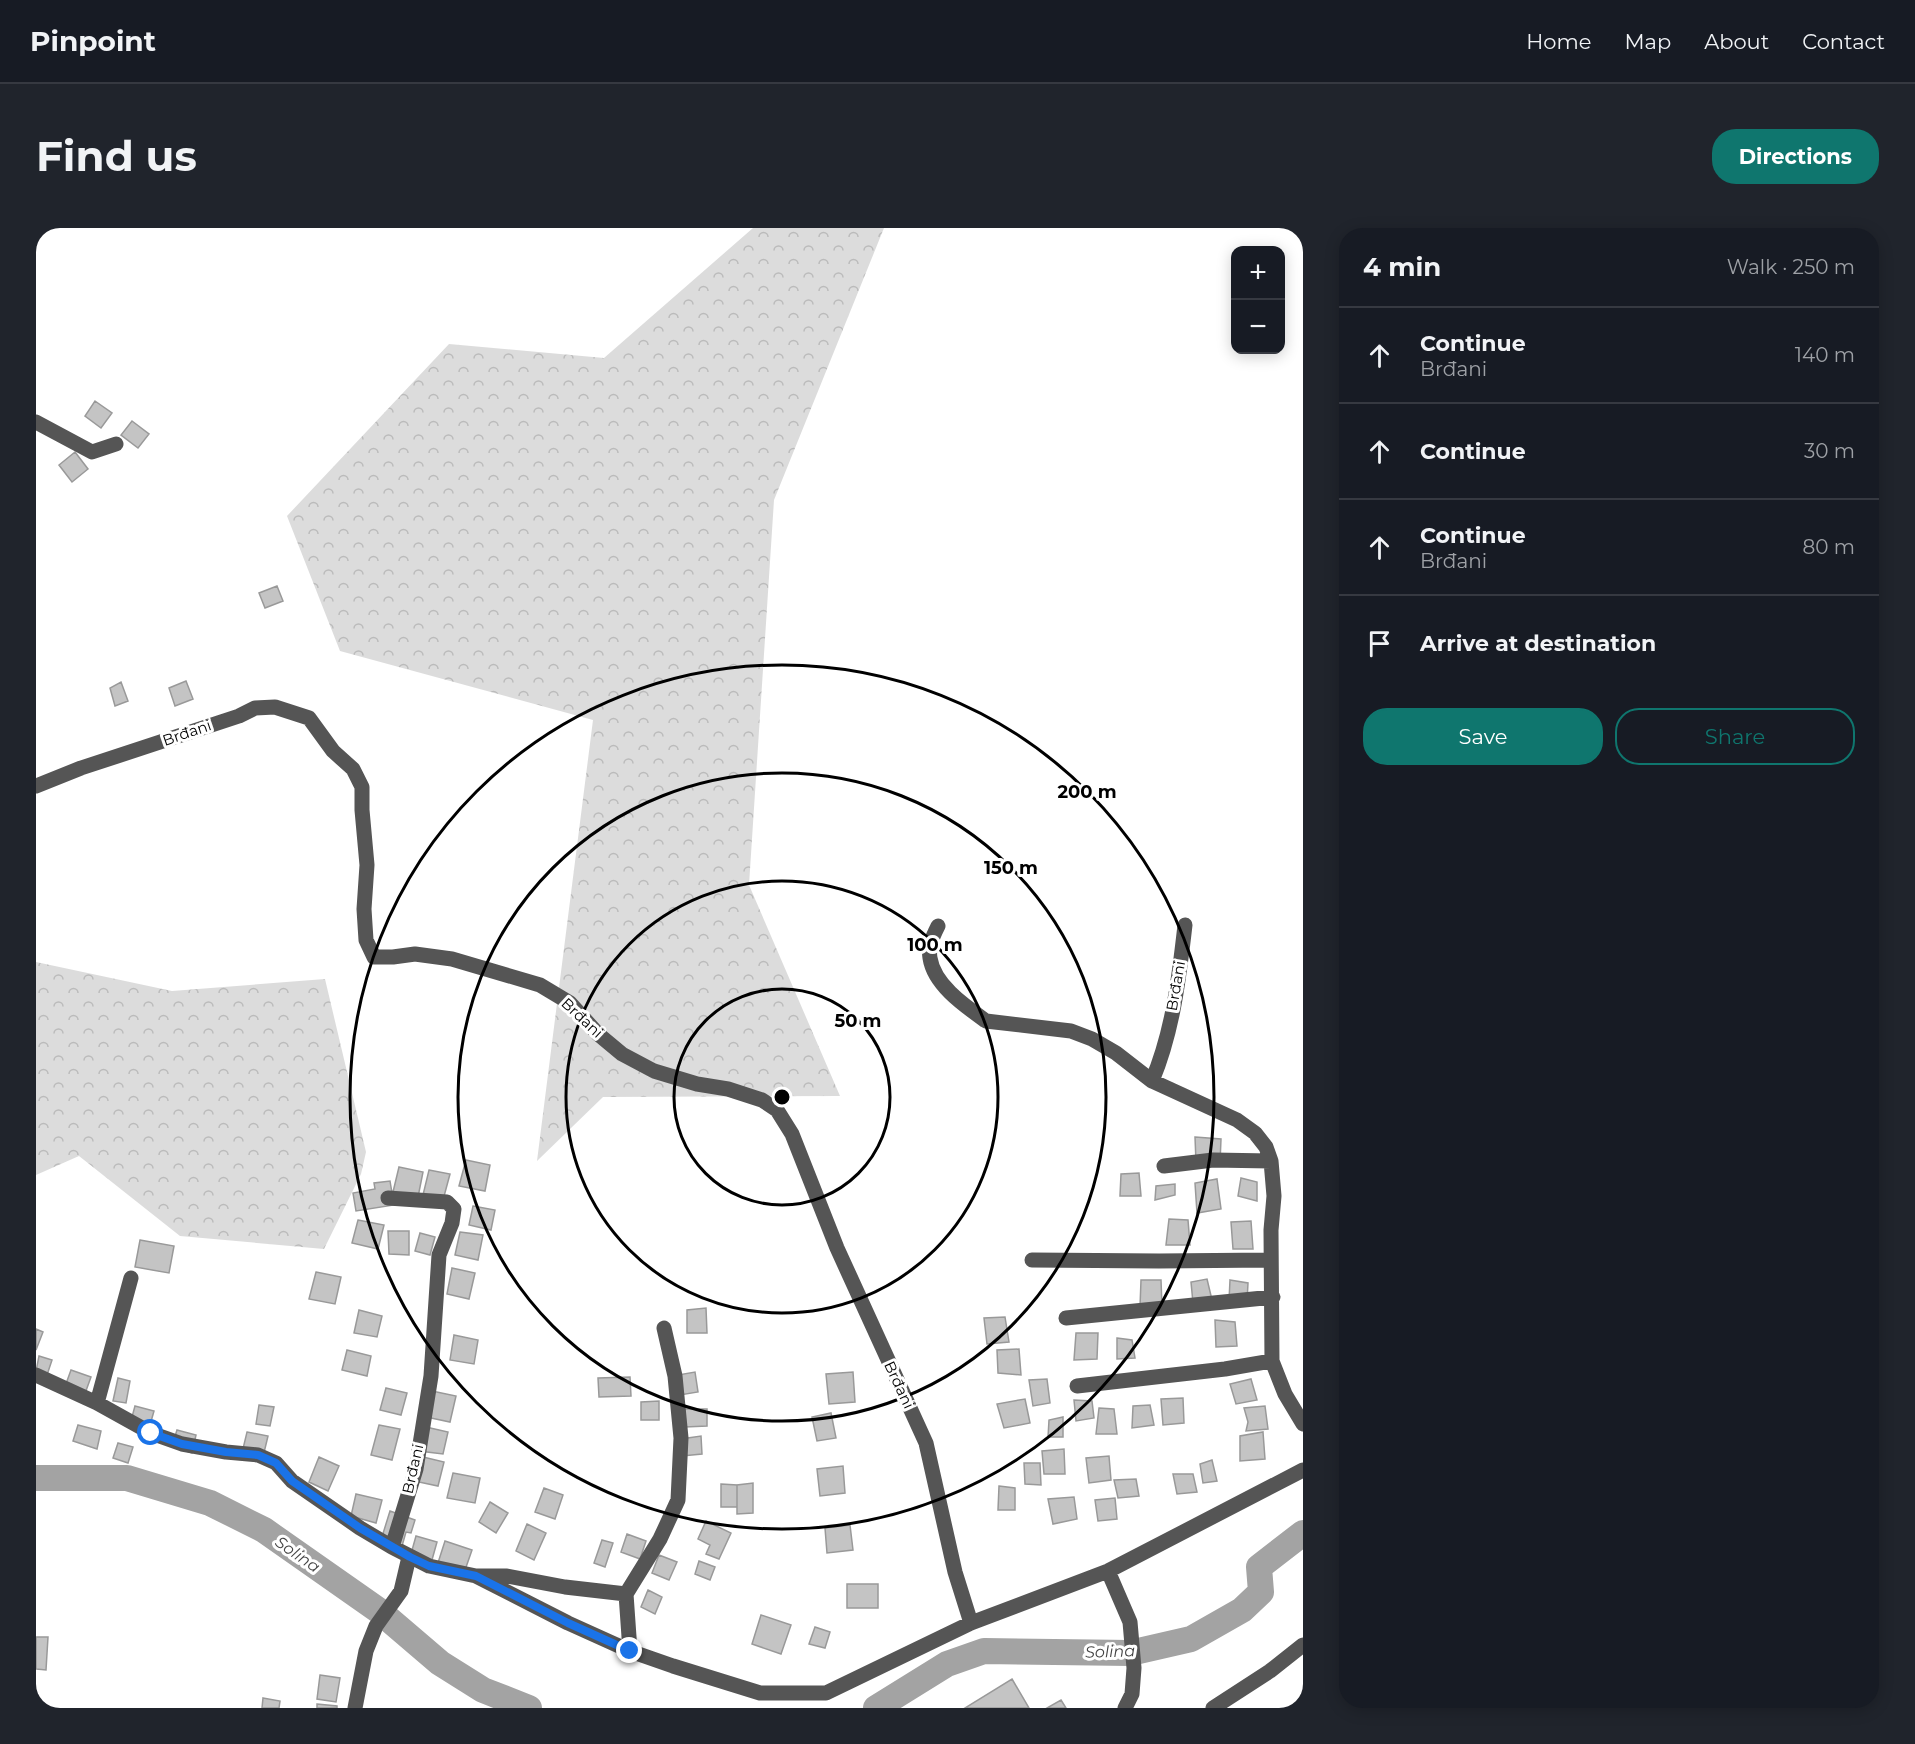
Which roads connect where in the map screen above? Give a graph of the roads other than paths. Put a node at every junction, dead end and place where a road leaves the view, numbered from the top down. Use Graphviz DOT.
graph roads {
  1 [pos="36,422"];
  2 [pos="116,444"];
  3 [pos="36,786"];
  4 [pos="1185,925"];
  5 [pos="938,926"];
  6 [pos="1152,1081"];
  7 [pos="1271,1161"];
  8 [pos="1164,1166"];
  9 [pos="388,1198"];
  10 [pos="1032,1260"];
  11 [pos="1270,1260"];
  12 [pos="131,1278"];
  13 [pos="1273,1298"];
  14 [pos="1066,1318"];
  15 [pos="664,1328"];
  16 [pos="1272,1361"];
  17 [pos="36,1375"];
  18 [pos="1077,1386"];
  19 [pos="97,1403"];
  20 [pos="1303,1424"];
  21 [pos="1303,1470"];
  22 [pos="392,1547"];
  23 [pos="410,1557"];
  24 [pos="1108,1570"];
  25 [pos="476,1576"];
  26 [pos="626,1594"];
  27 [pos="971,1623"];
  28 [pos="1303,1645"];
  29 [pos="630,1651"];
  30 [pos="355,1708"];
  31 [pos="1125,1708"];
  32 [pos="1213,1708"];
  1 -- 2 [label="street"];
  3 -- 27 [label="street, Brđani"];
  4 -- 6 [label="street, Brđani"];
  5 -- 6 [label="street"];
  6 -- 7 [label="street"];
  7 -- 8 [label="street"];
  7 -- 11 [label="street"];
  9 -- 22 [label="street, Brđani"];
  10 -- 11 [label="street"];
  11 -- 13 [label="street"];
  12 -- 19 [label="street"];
  13 -- 14 [label="street"];
  13 -- 16 [label="street"];
  15 -- 26 [label="street"];
  16 -- 18 [label="street"];
  16 -- 20 [label="street"];
  17 -- 19 [label="street"];
  19 -- 22 [label="street"];
  21 -- 24 [label="street"];
  22 -- 23 [label="street"];
  23 -- 25 [label="street"];
  23 -- 30 [label="street"];
  24 -- 27 [label="street"];
  24 -- 31 [label="street"];
  25 -- 26 [label="street"];
  25 -- 29 [label="street"];
  26 -- 29 [label="street"];
  27 -- 29 [label="street"];
  28 -- 32 [label="street"];
}
